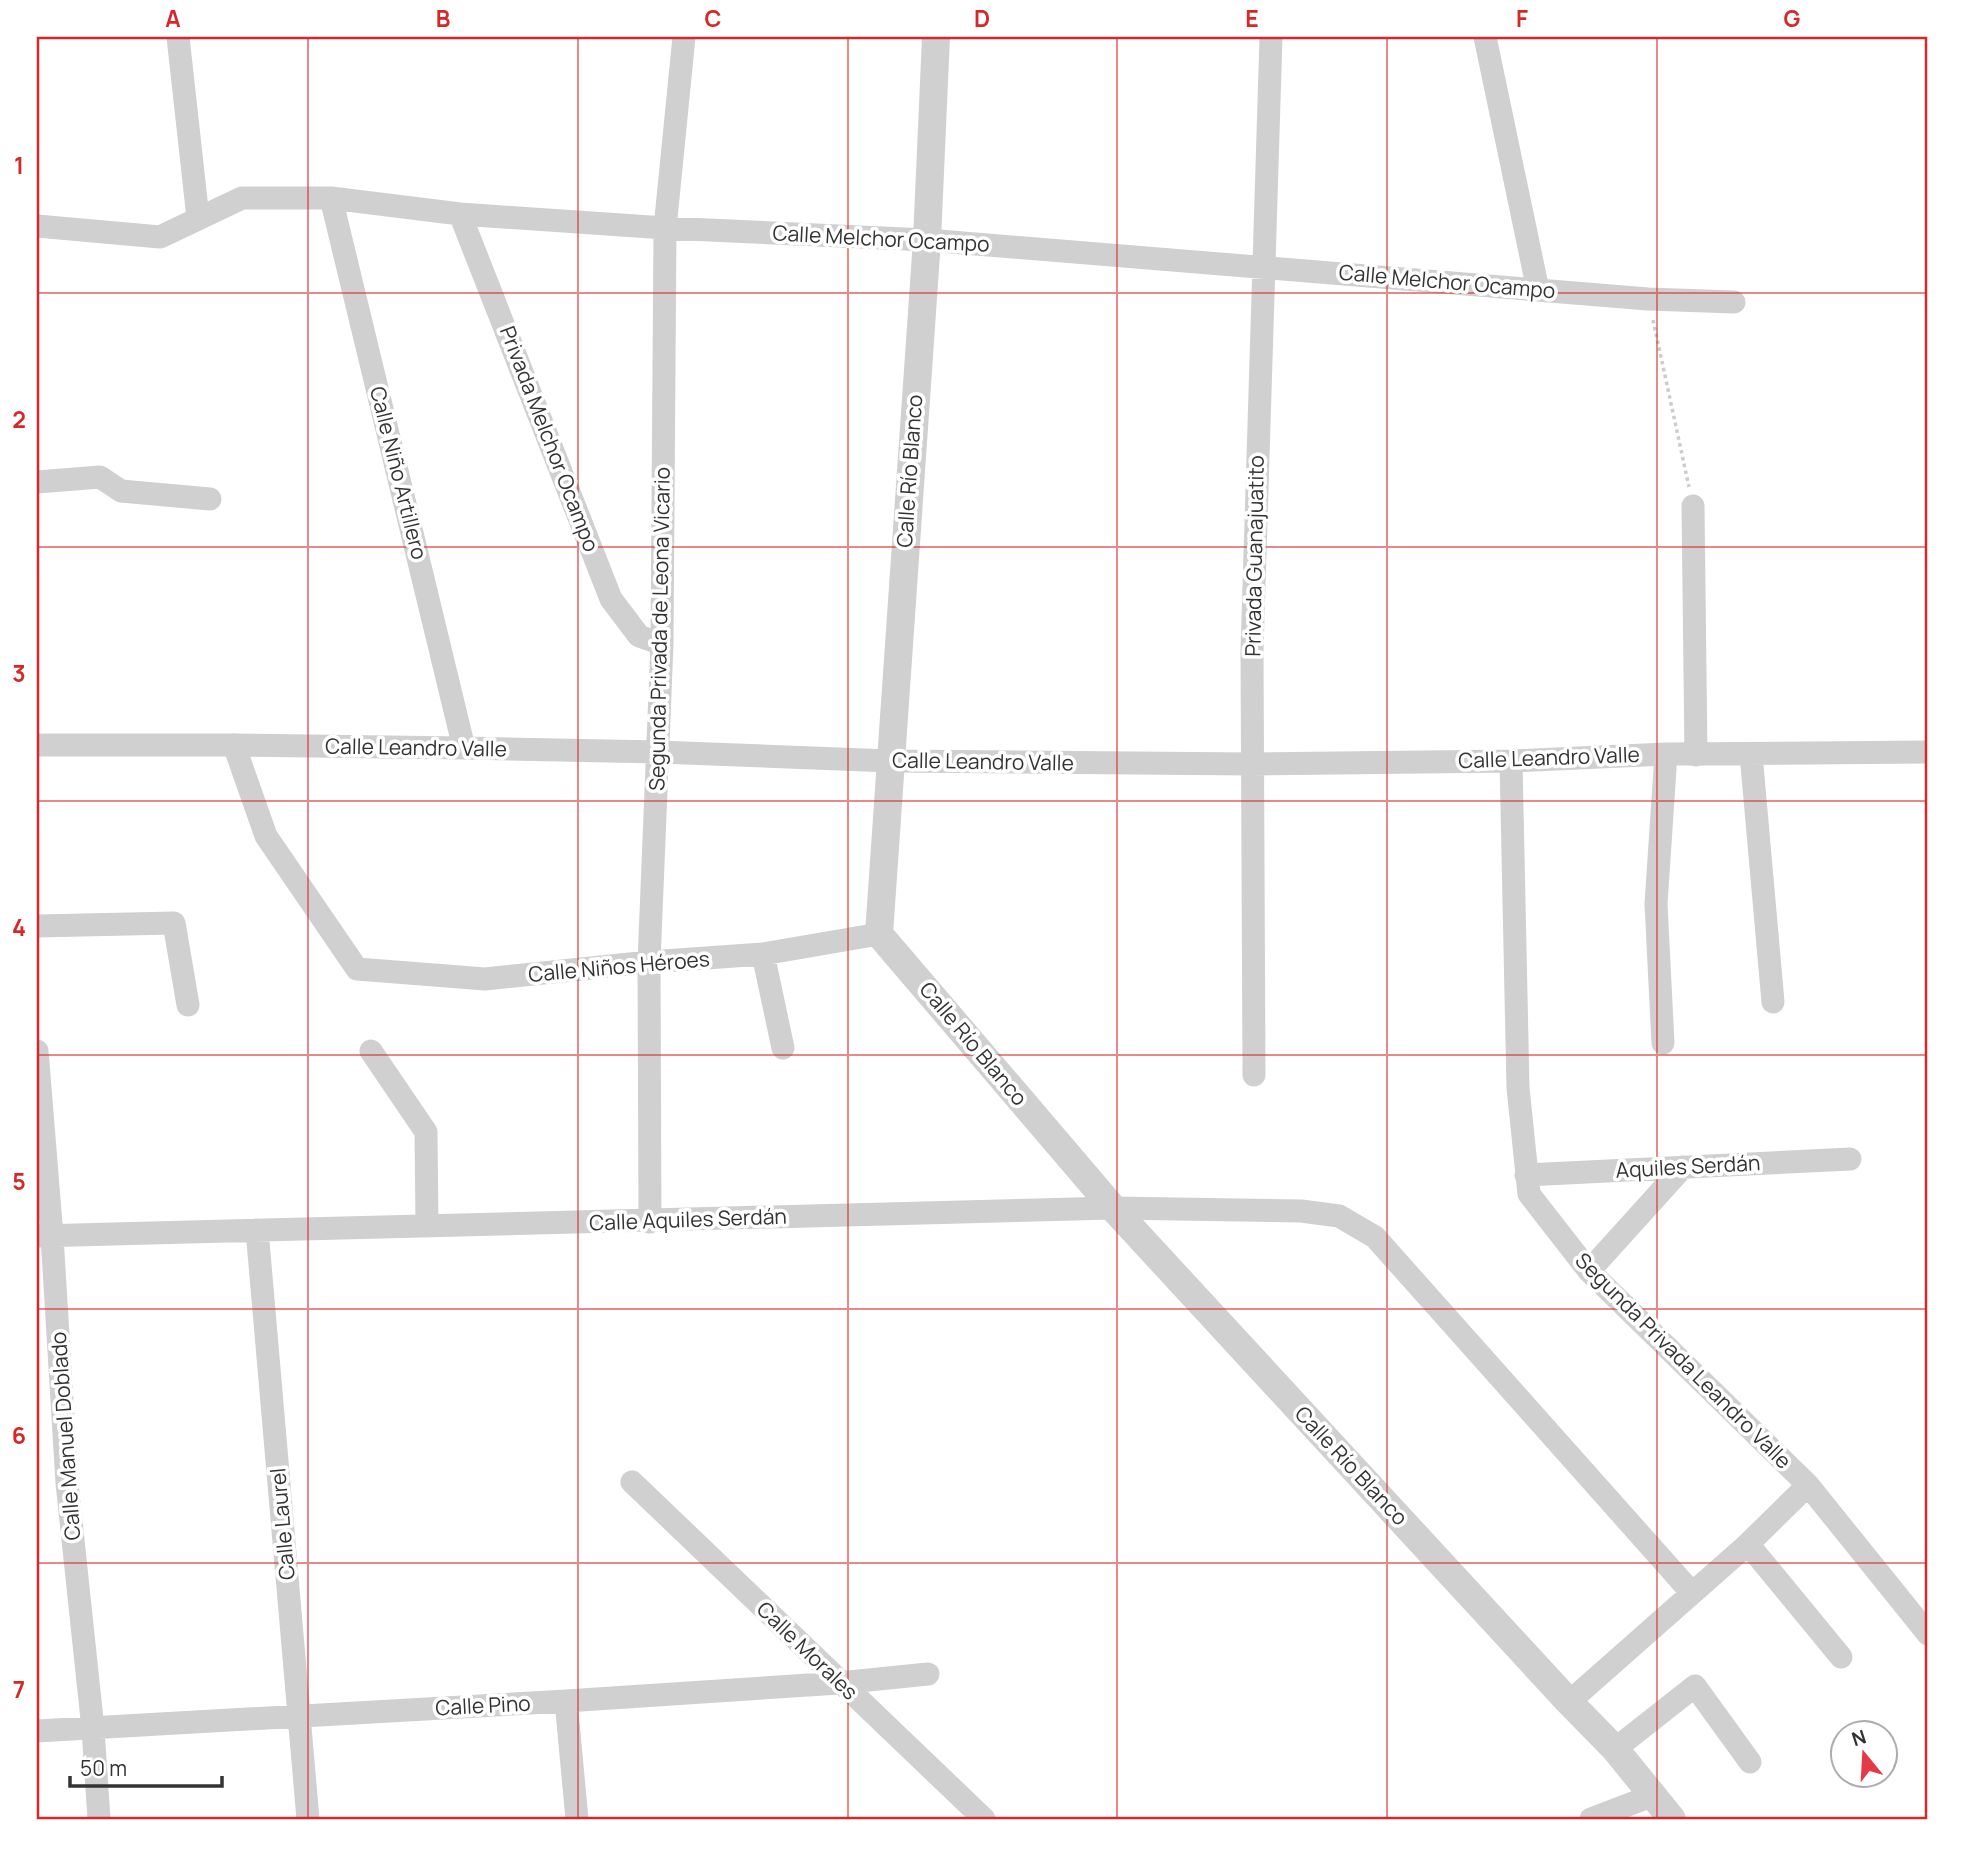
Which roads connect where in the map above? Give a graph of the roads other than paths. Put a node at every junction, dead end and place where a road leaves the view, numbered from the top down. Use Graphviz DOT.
graph roads {
  1 [pos="178,37"];
  2 [pos="684,37"];
  3 [pos="936,37"];
  4 [pos="1271,37"];
  5 [pos="1485,37"];
  6 [pos="331,198"];
  7 [pos="460,214"];
  8 [pos="198,218"];
  9 [pos="37,226"];
  10 [pos="665,228"];
  11 [pos="927,240"];
  12 [pos="1262,267"];
  13 [pos="1538,290"];
  14 [pos="1734,302"];
  15 [pos="37,482"];
  16 [pos="210,499"];
  17 [pos="1693,506"];
  18 [pos="662,644"];
  19 [pos="234,745"];
  20 [pos="37,746"];
  21 [pos="464,748"];
  22 [pos="658,752"];
  23 [pos="1928,752"];
  24 [pos="1666,754"];
  25 [pos="1751,754"];
  26 [pos="1696,755"];
  27 [pos="890,761"];
  28 [pos="1511,761"];
  29 [pos="1252,764"];
  30 [pos="37,926"];
  31 [pos="879,934"];
  32 [pos="763,954"];
  33 [pos="649,962"];
  34 [pos="1773,1002"];
  35 [pos="188,1005"];
  36 [pos="1663,1043"];
  37 [pos="783,1048"];
  38 [pos="37,1051"];
  39 [pos="371,1051"];
  40 [pos="1254,1075"];
  41 [pos="1850,1159"];
  42 [pos="1683,1167"];
  43 [pos="1526,1175"];
  44 [pos="1113,1208"];
  45 [pos="650,1222"];
  46 [pos="428,1227"];
  47 [pos="257,1230"];
  48 [pos="44,1236"];
  49 [pos="1589,1271"];
  50 [pos="632,1482"];
  51 [pos="1808,1485"];
  52 [pos="1748,1544"];
  53 [pos="1692,1593"];
  54 [pos="1928,1634"];
  55 [pos="1841,1657"];
  56 [pos="928,1674"];
  57 [pos="839,1683"];
  58 [pos="566,1701"];
  59 [pos="1569,1702"];
  60 [pos="301,1717"];
  61 [pos="93,1729"];
  62 [pos="37,1731"];
  63 [pos="1615,1749"];
  64 [pos="1750,1762"];
  65 [pos="1654,1795"];
  66 [pos="99,1819"];
  67 [pos="308,1819"];
  68 [pos="577,1819"];
  69 [pos="984,1819"];
  70 [pos="1591,1819"];
  71 [pos="1672,1819"];
  1 -- 8 [label="street"];
  2 -- 10 [label="street, Segunda Privada de Leona Vicario"];
  3 -- 11 [label="street, Calle Río Blanco"];
  4 -- 12 [label="street, Privada Guanajuatito"];
  5 -- 13 [label="street"];
  6 -- 7 [label="street, Calle Melchor Ocampo"];
  6 -- 8 [label="street, Calle Melchor Ocampo"];
  6 -- 21 [label="street, Calle Niño Artillero"];
  7 -- 10 [label="street, Calle Melchor Ocampo"];
  7 -- 18 [label="street, Privada Melchor Ocampo"];
  8 -- 9 [label="street, Calle Melchor Ocampo"];
  10 -- 11 [label="street, Calle Melchor Ocampo"];
  10 -- 18 [label="street, Segunda Privada de Leona Vicario"];
  11 -- 12 [label="street, Calle Melchor Ocampo"];
  11 -- 27 [label="street, Calle Río Blanco"];
  12 -- 13 [label="street, Calle Melchor Ocampo"];
  12 -- 29 [label="street, Privada Guanajuatito"];
  13 -- 14 [label="street, Calle Melchor Ocampo"];
  15 -- 16 [label="street"];
  17 -- 26 [label="street"];
  18 -- 22 [label="street, Segunda Privada de Leona Vicario"];
  19 -- 20 [label="street, Calle Leandro Valle"];
  19 -- 21 [label="street, Calle Leandro Valle"];
  19 -- 33 [label="street, Calle Niños Héroes"];
  21 -- 22 [label="street, Calle Leandro Valle"];
  22 -- 27 [label="street, Calle Leandro Valle"];
  22 -- 33 [label="street, Segunda Privada de Leona Vicario"];
  23 -- 25 [label="street, Calle Leandro Valle"];
  24 -- 26 [label="street, Calle Leandro Valle"];
  24 -- 28 [label="street, Calle Leandro Valle"];
  24 -- 36 [label="street"];
  25 -- 26 [label="street, Calle Leandro Valle"];
  25 -- 34 [label="street"];
  27 -- 29 [label="street, Calle Leandro Valle"];
  27 -- 31 [label="street, Calle Río Blanco"];
  28 -- 29 [label="street, Calle Leandro Valle"];
  28 -- 43 [label="street, Segunda Privada Leandro Valle"];
  29 -- 40 [label="street, Privada Guanajuatito"];
  30 -- 35 [label="street"];
  31 -- 32 [label="street, Calle Niños Héroes"];
  31 -- 44 [label="street, Calle Río Blanco"];
  32 -- 33 [label="street, Calle Niños Héroes"];
  32 -- 37 [label="street"];
  33 -- 45 [label="street, Segunda Privada de Leona Vicario"];
  38 -- 48 [label="street, Calle Manuel Doblado"];
  39 -- 46 [label="street"];
  41 -- 42 [label="street, Aquiles Serdán"];
  42 -- 43 [label="street, Aquiles Serdán"];
  42 -- 49 [label="street"];
  43 -- 49 [label="street, Segunda Privada Leandro Valle"];
  44 -- 45 [label="street, Calle Aquiles Serdán"];
  44 -- 53 [label="street, Calle Aquiles Serdán"];
  44 -- 59 [label="street, Calle Río Blanco"];
  45 -- 46 [label="street, Calle Aquiles Serdán"];
  46 -- 47 [label="street, Calle Aquiles Serdán"];
  47 -- 48 [label="street, Calle Aquiles Serdán"];
  47 -- 60 [label="street, Calle Laurel"];
  48 -- 61 [label="street, Calle Manuel Doblado"];
  49 -- 51 [label="street, Segunda Privada Leandro Valle"];
  50 -- 57 [label="street, Calle Morales"];
  51 -- 52 [label="street"];
  51 -- 54 [label="street, Segunda Privada Leandro Valle"];
  52 -- 53 [label="street"];
  52 -- 55 [label="street"];
  53 -- 59 [label="street"];
  56 -- 57 [label="street, Calle Pino"];
  57 -- 58 [label="street, Calle Pino"];
  57 -- 69 [label="street, Calle Morales"];
  58 -- 60 [label="street, Calle Pino"];
  58 -- 68 [label="street"];
  59 -- 63 [label="street, Calle Río Blanco"];
  60 -- 61 [label="street, Calle Pino"];
  60 -- 67 [label="street, Calle Laurel"];
  61 -- 62 [label="street, Calle Pino"];
  61 -- 66 [label="street, Calle Manuel Doblado"];
  63 -- 64 [label="street"];
  63 -- 65 [label="street, Calle Río Blanco"];
  65 -- 70 [label="street"];
  65 -- 71 [label="street, Calle Río Blanco"];
}
